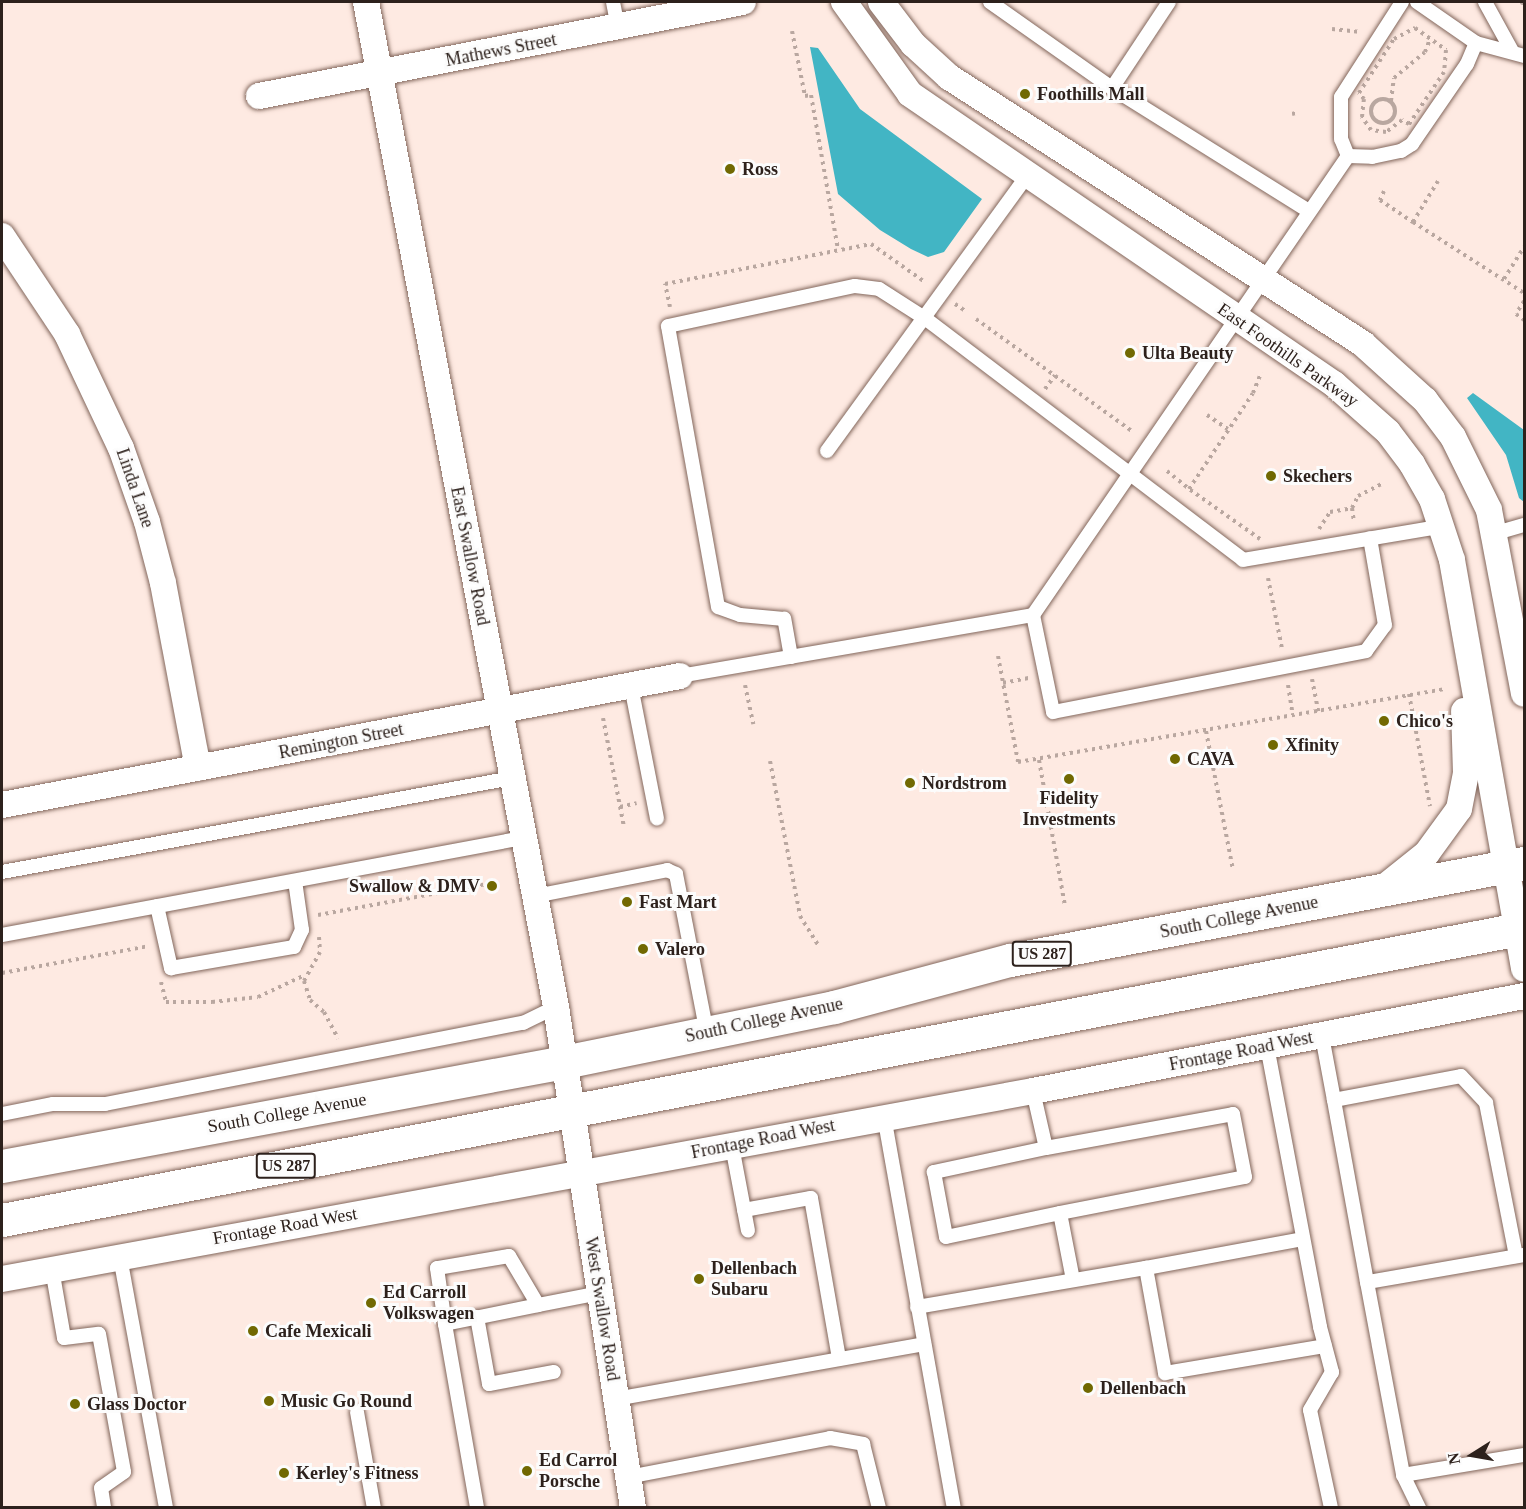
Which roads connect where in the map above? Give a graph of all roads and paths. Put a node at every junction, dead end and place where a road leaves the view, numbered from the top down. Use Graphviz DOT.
graph roads {
  1 [pos="366,2"];
  2 [pos="614,2"];
  3 [pos="743,2"];
  4 [pos="844,2"];
  5 [pos="881,2"];
  6 [pos="990,2"];
  7 [pos="1169,2"];
  8 [pos="1402,2"];
  9 [pos="1417,2"];
  10 [pos="1485,2"];
  11 [pos="714,5"];
  12 [pos="618,28"];
  13 [pos="1332,28"];
  14 [pos="792,31"];
  15 [pos="1368,33"];
  16 [pos="1434,33"];
  17 [pos="1430,39"];
  18 [pos="1476,43"];
  19 [pos="1518,53"];
  20 [pos="379,74"];
  21 [pos="1112,88"];
  22 [pos="259,96"];
  23 [pos="1391,101"];
  24 [pos="1361,111"];
  25 [pos="1371,111"];
  26 [pos="1299,112"];
  27 [pos="1292,114"];
  28 [pos="1376,121"];
  29 [pos="1389,122"];
  30 [pos="1371,129"];
  31 [pos="1392,130"];
  32 [pos="1348,156"];
  33 [pos="1029,173"];
  34 [pos="1438,181"];
  35 [pos="1384,191"];
  36 [pos="1309,211"];
  37 [pos="1413,222"];
  38 [pos="2,236"];
  39 [pos="1524,247"];
  40 [pos="838,250"];
  41 [pos="1504,279"];
  42 [pos="1262,280"];
  43 [pos="931,287"];
  44 [pos="1524,293"];
  45 [pos="1524,301"];
  46 [pos="955,304"];
  47 [pos="670,308"];
  48 [pos="963,310"];
  49 [pos="926,319"];
  50 [pos="976,319"];
  51 [pos="1237,319"];
  52 [pos="1524,320"];
  53 [pos="1261,373"];
  54 [pos="1055,375"];
  55 [pos="1041,394"];
  56 [pos="1207,415"];
  57 [pos="1228,429"];
  58 [pos="1132,431"];
  59 [pos="827,451"];
  60 [pos="1167,471"];
  61 [pos="1130,474"];
  62 [pos="1383,483"];
  63 [pos="1189,489"];
  64 [pos="1352,508"];
  65 [pos="1443,525"];
  66 [pos="1524,525"];
  67 [pos="1355,530"];
  68 [pos="1307,532"];
  69 [pos="1496,533"];
  70 [pos="1273,538"];
  71 [pos="1370,538"];
  72 [pos="1268,578"];
  73 [pos="1032,615"];
  74 [pos="1283,653"];
  75 [pos="998,656"];
  76 [pos="791,657"];
  77 [pos="1470,667"];
  78 [pos="680,676"];
  79 [pos="1031,678"];
  80 [pos="1312,678"];
  81 [pos="1003,683"];
  82 [pos="1288,685"];
  83 [pos="631,686"];
  84 [pos="745,686"];
  85 [pos="1524,687"];
  86 [pos="1443,688"];
  87 [pos="1409,694"];
  88 [pos="499,711"];
  89 [pos="1318,711"];
  90 [pos="1293,715"];
  91 [pos="603,718"];
  92 [pos="753,724"];
  93 [pos="1206,730"];
  94 [pos="1039,759"];
  95 [pos="770,761"];
  96 [pos="198,768"];
  97 [pos="512,778"];
  98 [pos="1428,791"];
  99 [pos="642,802"];
  100 [pos="2,805"];
  101 [pos="620,807"];
  102 [pos="657,818"];
  103 [pos="624,827"];
  104 [pos="523,838"];
  105 [pos="1516,865"];
  106 [pos="1233,870"];
  107 [pos="2,872"];
  108 [pos="295,881"];
  109 [pos="497,882"];
  110 [pos="1380,891"];
  111 [pos="535,896"];
  112 [pos="157,906"];
  113 [pos="1065,906"];
  114 [pos="318,924"];
  115 [pos="1521,929"];
  116 [pos="319,933"];
  117 [pos="2,935"];
  118 [pos="147,936"];
  119 [pos="818,945"];
  120 [pos="1524,969"];
  121 [pos="157,970"];
  122 [pos="2,973"];
  123 [pos="305,975"];
  124 [pos="1524,996"];
  125 [pos="556,1007"];
  126 [pos="707,1032"];
  127 [pos="1322,1036"];
  128 [pos="338,1038"];
  129 [pos="1267,1046"];
  130 [pos="564,1062"];
  131 [pos="1033,1091"];
  132 [pos="1334,1100"];
  133 [pos="571,1111"];
  134 [pos="2,1114"];
  135 [pos="884,1116"];
  136 [pos="732,1146"];
  137 [pos="1046,1148"];
  138 [pos="2,1166"];
  139 [pos="581,1172"];
  140 [pos="744,1210"];
  141 [pos="1060,1213"];
  142 [pos="2,1220"];
  143 [pos="748,1231"];
  144 [pos="1302,1239"];
  145 [pos="1520,1256"];
  146 [pos="120,1257"];
  147 [pos="1146,1268"];
  148 [pos="52,1269"];
  149 [pos="2,1279"];
  150 [pos="1073,1280"];
  151 [pos="1367,1282"];
  152 [pos="600,1293"];
  153 [pos="538,1305"];
  154 [pos="917,1307"];
  155 [pos="477,1317"];
  156 [pos="445,1324"];
  157 [pos="924,1344"];
  158 [pos="1325,1346"];
  159 [pos="839,1359"];
  160 [pos="554,1372"];
  161 [pos="616,1399"];
  162 [pos="357,1412"];
  163 [pos="1524,1455"];
  164 [pos="1403,1475"];
  165 [pos="628,1477"];
  166 [pos="104,1508"];
  167 [pos="166,1508"];
  168 [pos="374,1508"];
  169 [pos="477,1508"];
  170 [pos="633,1508"];
  171 [pos="879,1508"];
  172 [pos="954,1508"];
  173 [pos="1331,1508"];
  174 [pos="1419,1508"];
  1 -- 20 [label="street, East Swallow Road"];
  2 -- 12 [label="lane"];
  3 -- 11 [label="street, Mathews Street"];
  4 -- 33 [label="street, East Foothills Parkway"];
  5 -- 42 [label="street"];
  6 -- 21 [label="lane"];
  7 -- 21 [label="lane"];
  8 -- 32 [label="lane"];
  9 -- 18 [label="lane"];
  10 -- 19 [label="lane"];
  11 -- 12 [label="street, Mathews Street"];
  12 -- 20 [label="street, Mathews Street"];
  13 -- 15 [label="path"];
  14 -- 40 [label="path"];
  16 -- 17 [label="path"];
  17 -- 23 [label="path"];
  17 -- 24 [label="path"];
  17 -- 31 [label="path"];
  18 -- 19 [label="lane"];
  18 -- 32 [label="lane"];
  20 -- 22 [label="street, Mathews Street"];
  20 -- 88 [label="street, East Swallow Road"];
  21 -- 36 [label="lane"];
  23 -- 25 [label="path"];
  23 -- 29 [label="path"];
  24 -- 25 [label="path"];
  24 -- 30 [label="path"];
  25 -- 28 [label="path"];
  26 -- 27 [label="path"];
  28 -- 29 [label="path"];
  28 -- 30 [label="path"];
  29 -- 31 [label="path"];
  30 -- 31 [label="path"];
  32 -- 36 [label="lane"];
  33 -- 49 [label="lane"];
  33 -- 51 [label="street, East Foothills Parkway"];
  34 -- 37 [label="path"];
  35 -- 37 [label="path"];
  36 -- 42 [label="lane"];
  37 -- 41 [label="path"];
  38 -- 96 [label="street, Linda Lane"];
  39 -- 41 [label="path"];
  40 -- 43 [label="path"];
  40 -- 47 [label="path"];
  41 -- 44 [label="path"];
  42 -- 51 [label="lane"];
  42 -- 69 [label="street"];
  45 -- 52 [label="path"];
  46 -- 48 [label="path"];
  49 -- 59 [label="lane"];
  49 -- 61 [label="lane"];
  49 -- 76 [label="lane"];
  50 -- 54 [label="path"];
  51 -- 61 [label="lane"];
  51 -- 65 [label="street, East Foothills Parkway"];
  53 -- 57 [label="path"];
  54 -- 55 [label="path"];
  54 -- 58 [label="path"];
  56 -- 57 [label="path"];
  57 -- 63 [label="path"];
  60 -- 63 [label="path"];
  61 -- 71 [label="lane"];
  61 -- 73 [label="lane"];
  62 -- 64 [label="path"];
  63 -- 70 [label="path"];
  64 -- 67 [label="path"];
  64 -- 68 [label="path"];
  65 -- 71 [label="lane"];
  65 -- 77 [label="street, East Foothills Parkway"];
  66 -- 69 [label="lane"];
  69 -- 85 [label="street"];
  71 -- 73 [label="lane"];
  72 -- 74 [label="path"];
  73 -- 76 [label="lane"];
  75 -- 81 [label="path"];
  76 -- 78 [label="lane"];
  77 -- 105 [label="street, East Foothills Parkway"];
  77 -- 110 [label="street"];
  78 -- 83 [label="street, Remington Street"];
  79 -- 81 [label="path"];
  80 -- 89 [label="path"];
  81 -- 94 [label="path"];
  82 -- 90 [label="path"];
  83 -- 88 [label="street, Remington Street"];
  83 -- 102 [label="lane"];
  84 -- 92 [label="path"];
  86 -- 87 [label="path"];
  87 -- 89 [label="path"];
  87 -- 98 [label="path"];
  88 -- 96 [label="street, Remington Street"];
  88 -- 97 [label="street, East Swallow Road"];
  89 -- 90 [label="path"];
  90 -- 93 [label="path"];
  91 -- 101 [label="path"];
  93 -- 94 [label="path"];
  93 -- 106 [label="path"];
  94 -- 113 [label="path"];
  95 -- 119 [label="path"];
  96 -- 100 [label="street, Remington Street"];
  97 -- 104 [label="street, East Swallow Road"];
  97 -- 107 [label="lane"];
  99 -- 101 [label="path"];
  101 -- 103 [label="path"];
  104 -- 108 [label="lane"];
  104 -- 111 [label="street, East Swallow Road"];
  105 -- 110 [label="highway, South College Avenue / US 287"];
  105 -- 115 [label="street, East Foothills Parkway"];
  108 -- 112 [label="lane"];
  108 -- 112 [label="lane"];
  109 -- 114 [label="path"];
  110 -- 126 [label="highway, South College Avenue / US 287"];
  111 -- 125 [label="street, East Swallow Road"];
  111 -- 126 [label="lane"];
  112 -- 117 [label="lane"];
  115 -- 120 [label="street, East Foothills Parkway"];
  115 -- 133 [label="highway, US 287"];
  116 -- 123 [label="path"];
  118 -- 122 [label="path"];
  121 -- 123 [label="path"];
  123 -- 128 [label="path"];
  124 -- 127 [label="street, Frontage Road West"];
  125 -- 130 [label="street, East Swallow Road"];
  125 -- 134 [label="lane"];
  126 -- 130 [label="highway, South College Avenue / US 287"];
  127 -- 129 [label="street, Frontage Road West"];
  127 -- 132 [label="lane"];
  129 -- 131 [label="street, Frontage Road West"];
  129 -- 144 [label="lane"];
  130 -- 133 [label="street, East Swallow Road"];
  130 -- 138 [label="highway, South College Avenue / US 287"];
  131 -- 135 [label="street, Frontage Road West"];
  131 -- 137 [label="lane"];
  132 -- 145 [label="lane"];
  132 -- 151 [label="lane"];
  133 -- 139 [label="street, West Swallow Road"];
  133 -- 142 [label="highway, US 287"];
  135 -- 136 [label="street, Frontage Road West"];
  135 -- 154 [label="lane"];
  136 -- 139 [label="street, Frontage Road West"];
  136 -- 140 [label="lane"];
  137 -- 141 [label="lane"];
  137 -- 141 [label="lane"];
  139 -- 146 [label="street, Frontage Road West"];
  139 -- 152 [label="street, West Swallow Road"];
  140 -- 143 [label="lane"];
  140 -- 159 [label="lane"];
  141 -- 150 [label="lane"];
  144 -- 147 [label="lane"];
  144 -- 158 [label="lane"];
  145 -- 151 [label="lane"];
  146 -- 148 [label="street, Frontage Road West"];
  146 -- 167 [label="lane"];
  147 -- 150 [label="lane"];
  147 -- 158 [label="lane"];
  148 -- 149 [label="street, Frontage Road West"];
  148 -- 166 [label="lane"];
  150 -- 154 [label="lane"];
  151 -- 164 [label="lane"];
  152 -- 153 [label="lane"];
  152 -- 161 [label="street, West Swallow Road"];
  153 -- 155 [label="lane"];
  153 -- 156 [label="lane"];
  154 -- 157 [label="lane"];
  155 -- 156 [label="lane"];
  155 -- 160 [label="lane"];
  156 -- 169 [label="lane"];
  157 -- 159 [label="lane"];
  157 -- 172 [label="lane"];
  158 -- 173 [label="lane"];
  159 -- 161 [label="lane"];
  161 -- 165 [label="street, West Swallow Road"];
  162 -- 168 [label="lane"];
  163 -- 164 [label="lane"];
  164 -- 174 [label="lane"];
  165 -- 170 [label="street, West Swallow Road"];
  165 -- 171 [label="lane"];
}
